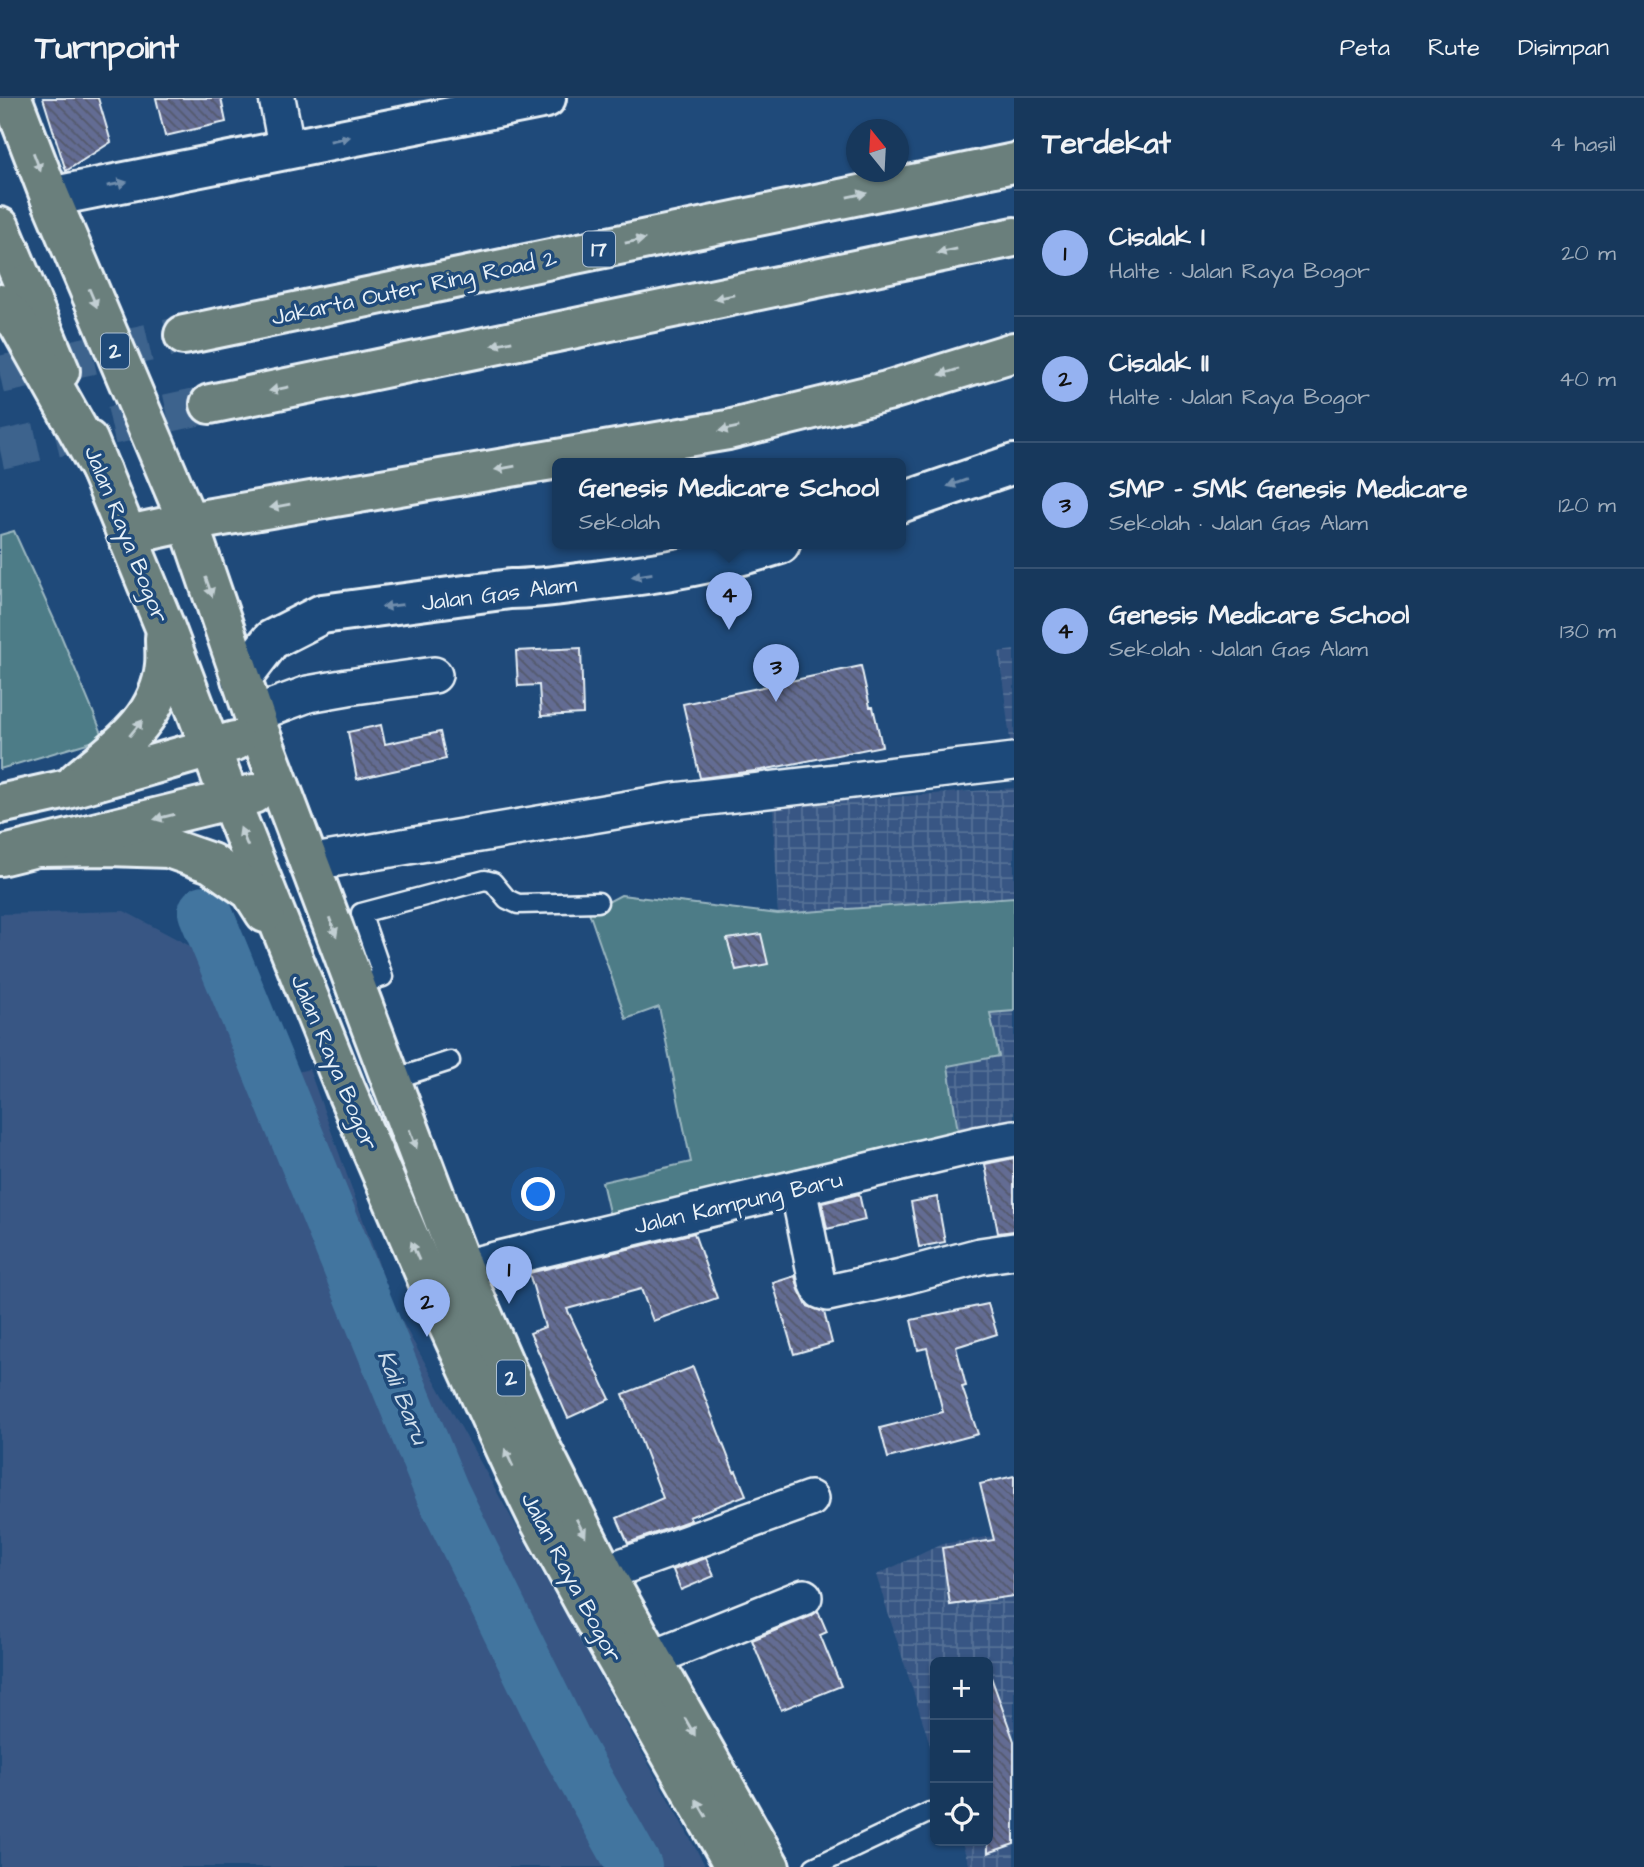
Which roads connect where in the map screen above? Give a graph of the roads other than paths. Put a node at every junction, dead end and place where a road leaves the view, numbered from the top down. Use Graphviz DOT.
graph roads {
  1 [pos="12,98"];
  2 [pos="277,98"];
  3 [pos="546,98"];
  4 [pos="287,150"];
  5 [pos="1014,163"];
  6 [pos="50,197"];
  7 [pos="0,211"];
  8 [pos="66,235"];
  9 [pos="1014,237"];
  10 [pos="3,243"];
  11 [pos="0,304"];
  12 [pos="184,335"];
  13 [pos="1014,352"];
  14 [pos="210,404"];
  15 [pos="564,458"];
  16 [pos="552,460"];
  17 [pos="1014,464"];
  18 [pos="101,471"];
  19 [pos="906,501"];
  20 [pos="188,522"];
  21 [pos="128,535"];
  22 [pos="766,549"];
  23 [pos="164,625"];
  24 [pos="434,675"];
  25 [pos="251,708"];
  26 [pos="211,748"];
  27 [pos="1014,761"];
  28 [pos="280,786"];
  29 [pos="67,789"];
  30 [pos="230,800"];
  31 [pos="0,804"];
  32 [pos="40,847"];
  33 [pos="0,856"];
  34 [pos="309,863"];
  35 [pos="598,902"];
  36 [pos="290,954"];
  37 [pos="355,986"];
  38 [pos="450,1062"];
  39 [pos="391,1080"];
  40 [pos="1014,1138"];
  41 [pos="798,1188"];
  42 [pos="1014,1251"];
  43 [pos="462,1268"];
  44 [pos="810,1499"];
  45 [pos="604,1573"];
  46 [pos="804,1597"];
  47 [pos="652,1658"];
  48 [pos="930,1812"];
  49 [pos="735,1867"];
  50 [pos="770,1867"];
  51 [pos="814,1867"];
  1 -- 6 [label="highway, one-way"];
  2 -- 4 [label="street"];
  4 -- 3 [label="main road, one-way"];
  6 -- 4 [label="main road, one-way"];
  12 -- 5 [label="highway, Jakarta Outer Ring Road 2 / 17, one-way"];
  6 -- 7 [label="highway"];
  6 -- 8 [label="highway"];
  8 -- 10 [label="highway"];
  8 -- 20 [label="highway, Jalan Raya Bogor / 2, one-way"];
  9 -- 14 [label="highway, one-way"];
  10 -- 18 [label="highway, Jalan Raya Bogor / 2"];
  11 -- 18 [label="highway"];
  13 -- 15 [label="highway, one-way"];
  16 -- 20 [label="highway, one-way"];
  17 -- 19 [label="main road, one-way"];
  18 -- 21 [label="highway, Jalan Raya Bogor / 2"];
  20 -- 21 [label="highway"];
  20 -- 25 [label="highway, Jalan Raya Bogor, one-way"];
  21 -- 23 [label="highway, Jalan Raya Bogor / 2"];
  22 -- 25 [label="main road, Jalan Gas Alam, one-way"];
  23 -- 26 [label="highway, Jalan Raya Bogor / 2"];
  29 -- 23 [label="highway, one-way"];
  24 -- 25 [label="street"];
  25 -- 26 [label="highway"];
  25 -- 28 [label="highway, Jalan Raya Bogor / 2"];
  26 -- 29 [label="highway"];
  26 -- 30 [label="highway, Jalan Raya Bogor / 2"];
  27 -- 34 [label="street"];
  28 -- 30 [label="highway"];
  28 -- 34 [label="highway, Jalan Raya Bogor / 2"];
  29 -- 31 [label="highway"];
  30 -- 32 [label="highway, one-way"];
  36 -- 30 [label="highway, Jalan Raya Bogor / 2, one-way"];
  32 -- 33 [label="highway"];
  32 -- 36 [label="highway"];
  34 -- 37 [label="highway, Jalan Raya Bogor / 2, one-way"];
  35 -- 37 [label="lane"];
  49 -- 36 [label="highway, Jalan Raya Bogor / 2, one-way"];
  37 -- 39 [label="highway, Jalan Raya Bogor / 2"];
  38 -- 39 [label="lane"];
  39 -- 43 [label="highway, Jalan Raya Bogor / 2, one-way"];
  40 -- 41 [label="street, Jalan Kampung Baru"];
  41 -- 42 [label="street"];
  41 -- 43 [label="street, Jalan Kampung Baru"];
  43 -- 45 [label="highway, Jalan Raya Bogor / 2, one-way"];
  44 -- 45 [label="street"];
  45 -- 47 [label="highway, Jalan Raya Bogor / 2"];
  46 -- 47 [label="street"];
  47 -- 50 [label="highway, Jalan Raya Bogor / 2, one-way"];
  48 -- 51 [label="lane"];
}
